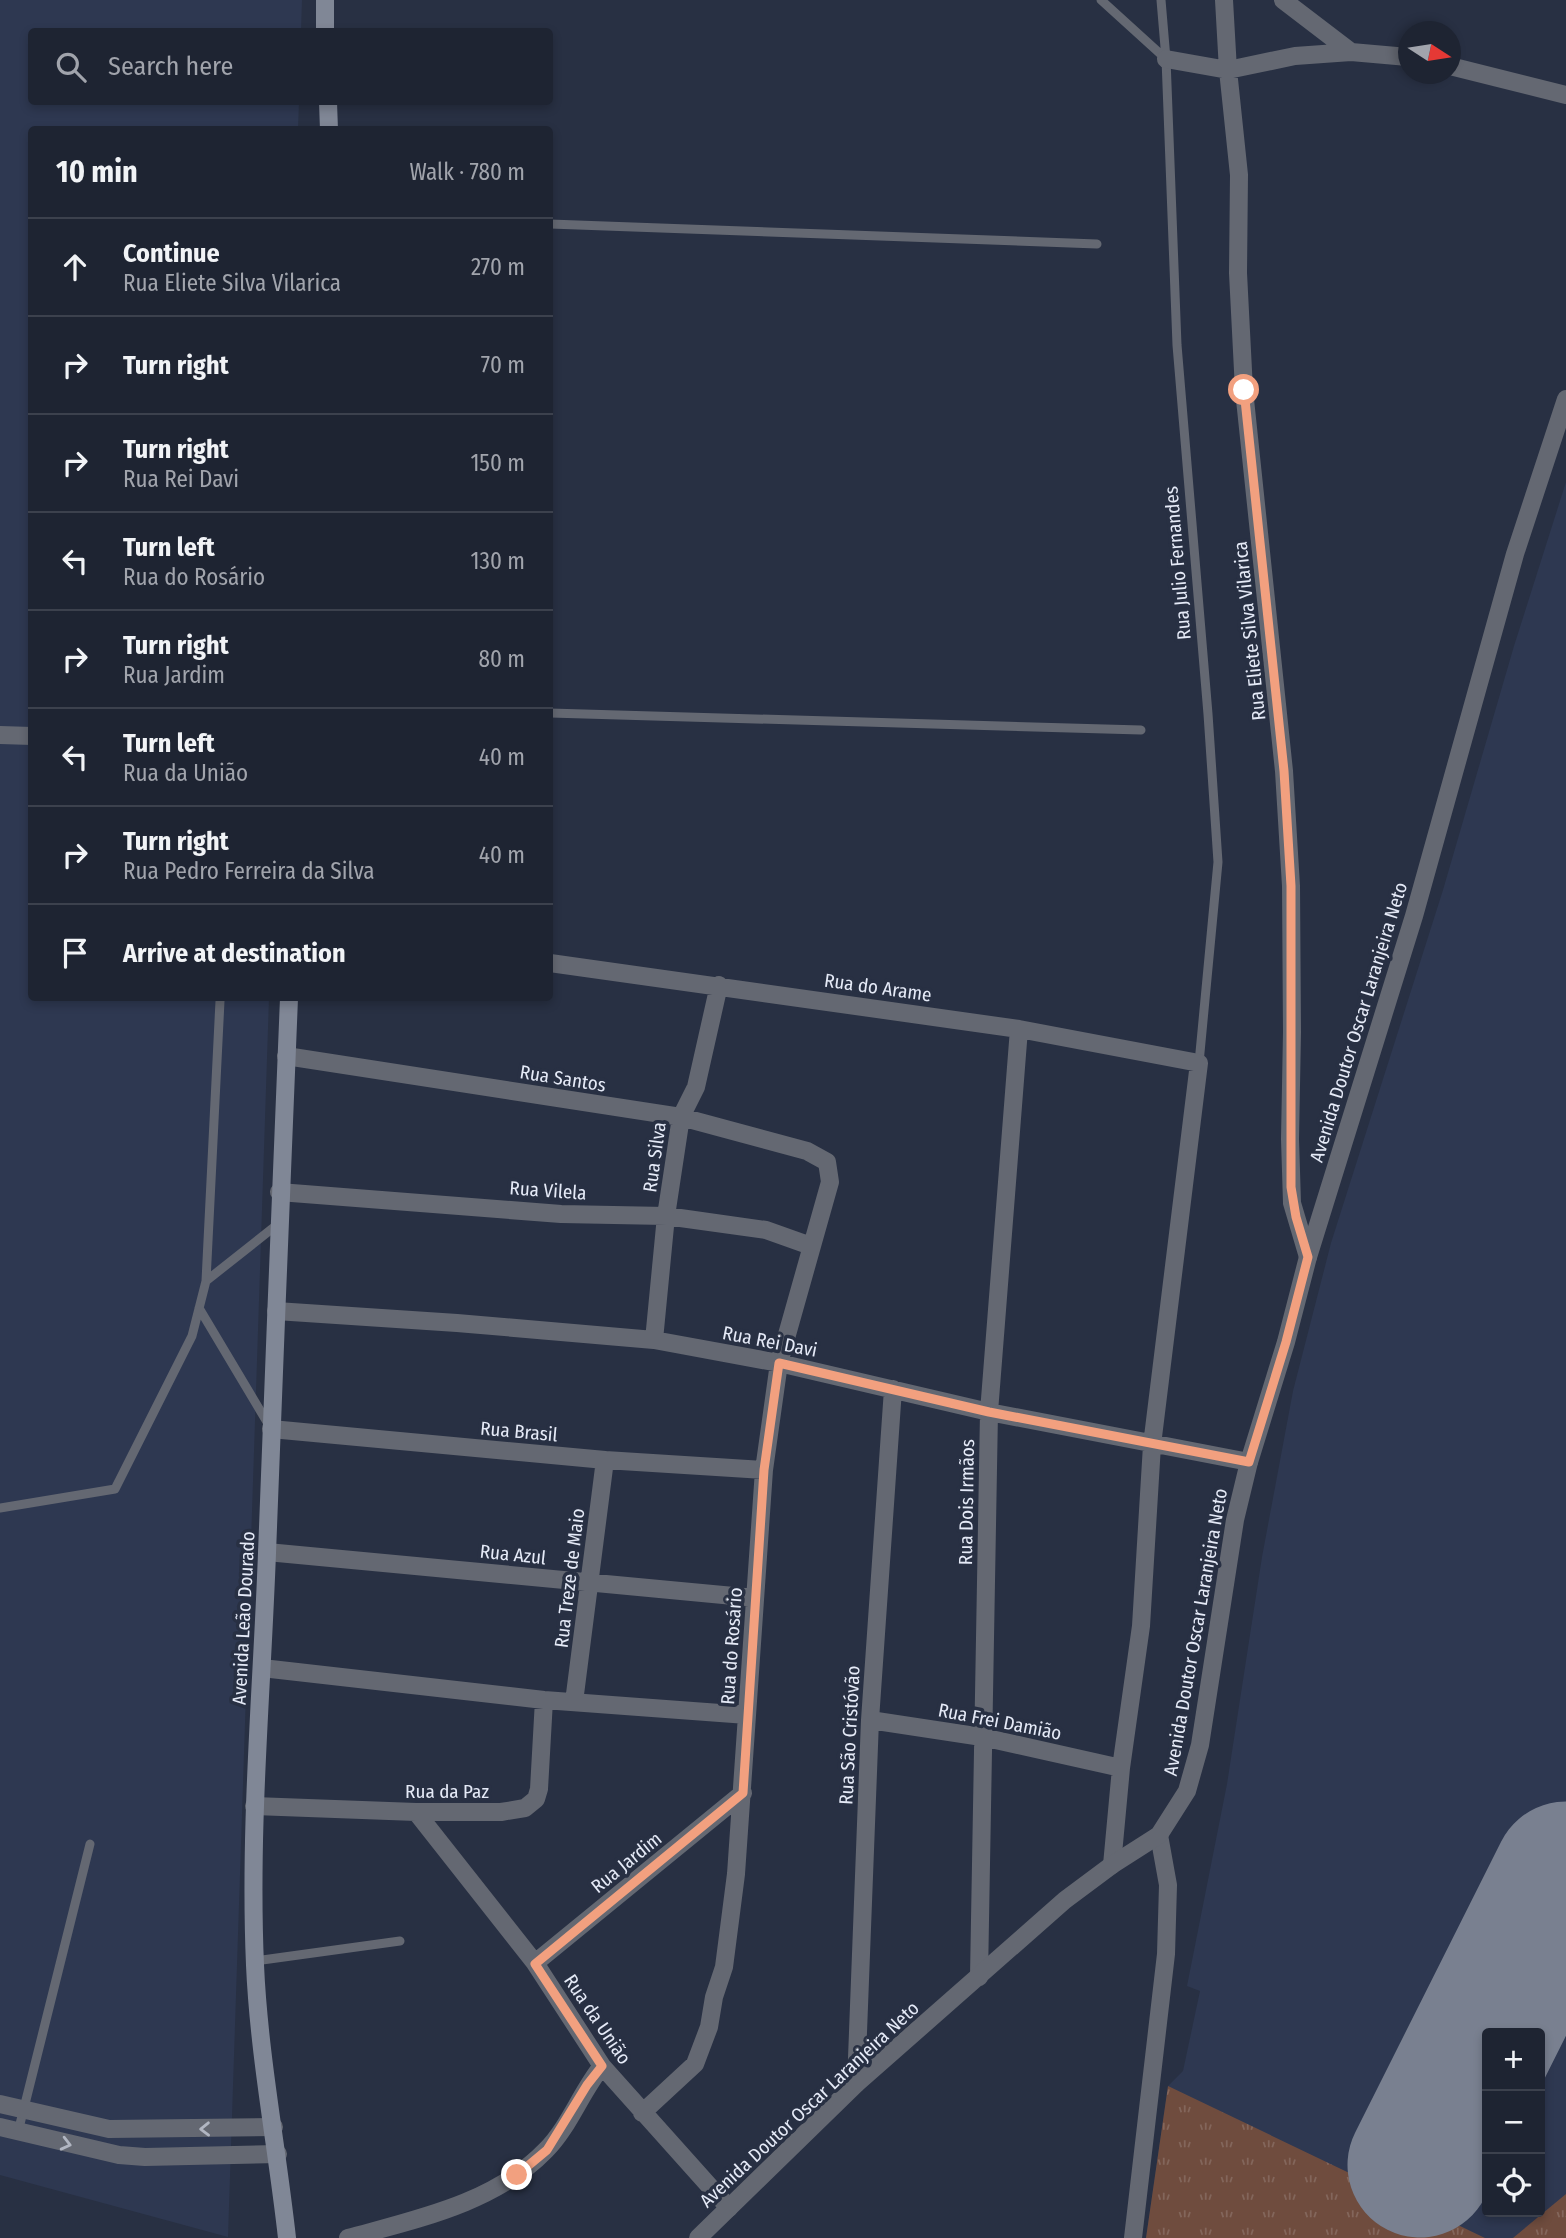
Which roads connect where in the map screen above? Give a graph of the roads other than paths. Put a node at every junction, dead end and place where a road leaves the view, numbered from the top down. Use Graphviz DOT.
graph roads {
  1 [pos="325,0"];
  2 [pos="1101,0"];
  3 [pos="1161,0"];
  4 [pos="1224,0"];
  5 [pos="1283,0"];
  6 [pos="325,28"];
  7 [pos="1351,52"];
  8 [pos="1398,56"];
  9 [pos="1166,59"];
  10 [pos="1461,69"];
  11 [pos="1228,70"];
  12 [pos="1566,95"];
  13 [pos="328,105"];
  14 [pos="329,126"];
  15 [pos="553,223"];
  16 [pos="1097,244"];
  17 [pos="1566,399"];
  18 [pos="553,713"];
  19 [pos="1141,730"];
  20 [pos="0,735"];
  21 [pos="28,736"];
  22 [pos="553,963"];
  23 [pos="719,985"];
  24 [pos="220,1001"];
  25 [pos="289,1001"];
  26 [pos="1019,1029"];
  27 [pos="286,1055"];
  28 [pos="1199,1063"];
  29 [pos="681,1117"];
  30 [pos="827,1162"];
  31 [pos="279,1192"];
  32 [pos="666,1216"];
  33 [pos="279,1223"];
  34 [pos="811,1246"];
  35 [pos="1308,1257"];
  36 [pos="206,1281"];
  37 [pos="199,1308"];
  38 [pos="276,1311"];
  39 [pos="654,1340"];
  40 [pos="779,1363"];
  41 [pos="892,1389"];
  42 [pos="989,1412"];
  43 [pos="271,1429"];
  44 [pos="1152,1445"];
  45 [pos="605,1460"];
  46 [pos="1249,1462"];
  47 [pos="764,1470"];
  48 [pos="0,1508"];
  49 [pos="267,1552"];
  50 [pos="591,1583"];
  51 [pos="755,1598"];
  52 [pos="262,1668"];
  53 [pos="544,1700"];
  54 [pos="574,1702"];
  55 [pos="747,1715"];
  56 [pos="870,1720"];
  57 [pos="982,1737"];
  58 [pos="1121,1768"];
  59 [pos="743,1793"];
  60 [pos="254,1806"];
  61 [pos="416,1812"];
  62 [pos="1159,1835"];
  63 [pos="90,1844"];
  64 [pos="1112,1865"];
  65 [pos="400,1941"];
  66 [pos="255,1961"];
  67 [pos="535,1964"];
  68 [pos="979,1977"];
  69 [pos="602,2066"];
  70 [pos="856,2084"];
  71 [pos="0,2104"];
  72 [pos="23,2110"];
  73 [pos="642,2113"];
  74 [pos="0,2127"];
  75 [pos="274,2127"];
  76 [pos="18,2132"];
  77 [pos="278,2154"];
  78 [pos="729,2208"];
  79 [pos="287,2238"];
  80 [pos="348,2238"];
  81 [pos="698,2238"];
  82 [pos="1133,2238"];
  1 -- 6 [label="main road"];
  2 -- 9 [label="lane"];
  3 -- 9 [label="lane, Rua Julio Fernandes"];
  4 -- 11 [label="street, Rua Eliete Silva Vilarica"];
  5 -- 7 [label="street"];
  7 -- 8 [label="street"];
  7 -- 11 [label="street"];
  9 -- 11 [label="street"];
  9 -- 28 [label="lane, Rua Julio Fernandes"];
  10 -- 12 [label="street"];
  11 -- 35 [label="street, Rua Eliete Silva Vilarica"];
  13 -- 14 [label="main road"];
  15 -- 16 [label="lane"];
  17 -- 35 [label="street, Avenida Doutor Oscar Laranjeira Neto"];
  18 -- 19 [label="lane"];
  20 -- 21 [label="street"];
  22 -- 23 [label="street, Rua do Arame"];
  23 -- 26 [label="street, Rua do Arame"];
  23 -- 29 [label="street, Rua Silva"];
  24 -- 36 [label="lane"];
  25 -- 27 [label="main road, Avenida Leão Dourado"];
  26 -- 28 [label="street, Rua do Arame"];
  26 -- 42 [label="street, Rua Dois Irmãos"];
  27 -- 29 [label="street, Rua Santos"];
  27 -- 31 [label="main road, Avenida Leão Dourado"];
  28 -- 44 [label="street"];
  29 -- 30 [label="street, Rua Santos"];
  29 -- 32 [label="street, Rua Silva"];
  30 -- 34 [label="street, Rua do Rosário"];
  31 -- 32 [label="street, Rua Vilela"];
  31 -- 33 [label="main road, Avenida Leão Dourado"];
  32 -- 34 [label="street, Rua Vilela"];
  32 -- 39 [label="street, Rua Silva"];
  33 -- 36 [label="lane"];
  33 -- 38 [label="main road, Avenida Leão Dourado"];
  34 -- 40 [label="street, Rua do Rosário"];
  35 -- 46 [label="street, Avenida Doutor Oscar Laranjeira Neto"];
  36 -- 37 [label="lane"];
  37 -- 43 [label="lane"];
  37 -- 48 [label="lane"];
  38 -- 39 [label="street, Rua Rei Davi"];
  38 -- 43 [label="main road, Avenida Leão Dourado"];
  39 -- 40 [label="street, Rua Rei Davi"];
  40 -- 41 [label="street, Rua Rei Davi"];
  40 -- 47 [label="street, Rua do Rosário"];
  41 -- 42 [label="street, Rua Rei Davi"];
  41 -- 56 [label="street, Rua São Cristóvão"];
  42 -- 44 [label="street, Rua Rei Davi"];
  42 -- 57 [label="street, Rua Dois Irmãos"];
  43 -- 45 [label="street, Rua Brasil"];
  43 -- 49 [label="main road, Avenida Leão Dourado"];
  44 -- 46 [label="street, Rua Rei Davi"];
  44 -- 58 [label="street"];
  45 -- 47 [label="street, Rua Brasil"];
  45 -- 50 [label="street, Rua Treze de Maio"];
  46 -- 62 [label="street, Avenida Doutor Oscar Laranjeira Neto"];
  47 -- 51 [label="street, Rua do Rosário"];
  49 -- 50 [label="street, Rua Azul"];
  49 -- 52 [label="main road, Avenida Leão Dourado"];
  50 -- 51 [label="street, Rua Azul"];
  50 -- 54 [label="street, Rua Treze de Maio"];
  51 -- 55 [label="street, Rua do Rosário"];
  52 -- 53 [label="street"];
  52 -- 60 [label="main road, Avenida Leão Dourado"];
  53 -- 54 [label="street"];
  53 -- 61 [label="street, Rua da Paz"];
  54 -- 55 [label="street"];
  55 -- 59 [label="street, Rua do Rosário"];
  56 -- 57 [label="street, Rua Frei Damião"];
  56 -- 70 [label="street, Rua São Cristóvão"];
  57 -- 58 [label="street, Rua Frei Damião"];
  57 -- 68 [label="street, Rua Dois Irmãos"];
  58 -- 64 [label="street"];
  59 -- 67 [label="street, Rua Jardim"];
  59 -- 73 [label="street, Rua do Rosário"];
  60 -- 61 [label="street, Rua da Paz"];
  60 -- 66 [label="main road, Avenida Leão Dourado"];
  61 -- 67 [label="street, Rua da União"];
  62 -- 64 [label="street, Avenida Doutor Oscar Laranjeira Neto"];
  62 -- 82 [label="street"];
  63 -- 72 [label="lane"];
  64 -- 68 [label="street, Avenida Doutor Oscar Laranjeira Neto"];
  65 -- 66 [label="lane"];
  66 -- 75 [label="main road, Avenida Leão Dourado"];
  67 -- 69 [label="street, Rua da União"];
  68 -- 70 [label="street, Avenida Doutor Oscar Laranjeira Neto"];
  69 -- 73 [label="street, Rua da União"];
  69 -- 80 [label="street"];
  70 -- 78 [label="street, Avenida Doutor Oscar Laranjeira Neto"];
  71 -- 72 [label="street"];
  75 -- 72 [label="street, one-way"];
  72 -- 76 [label="lane"];
  73 -- 78 [label="street, Rua da União"];
  74 -- 76 [label="street"];
  75 -- 77 [label="main road, Avenida Leão Dourado"];
  76 -- 77 [label="street, one-way"];
  77 -- 79 [label="main road, Avenida Leão Dourado"];
  78 -- 81 [label="street, Avenida Doutor Oscar Laranjeira Neto"];
}
